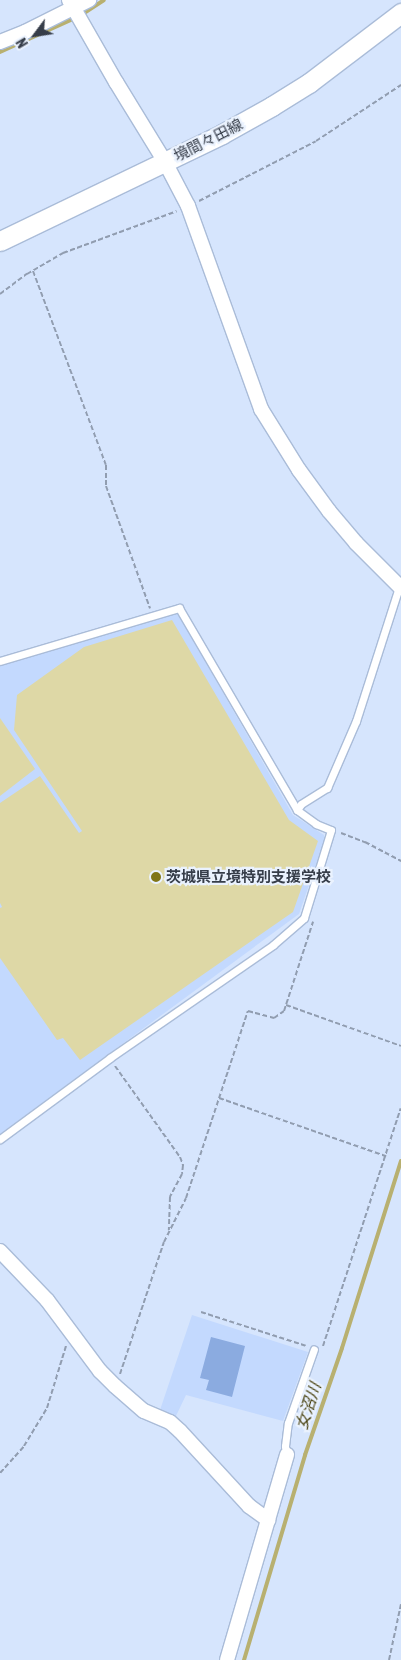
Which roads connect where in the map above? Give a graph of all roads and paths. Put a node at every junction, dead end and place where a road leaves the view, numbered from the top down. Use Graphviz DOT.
graph roads {
  1 [pos="89,0"];
  2 [pos="75,11"];
  3 [pos="401,13"];
  4 [pos="0,42"];
  5 [pos="401,85"];
  6 [pos="165,162"];
  7 [pos="188,206"];
  8 [pos="0,241"];
  9 [pos="33,271"];
  10 [pos="0,294"];
  11 [pos="400,588"];
  12 [pos="152,615"];
  13 [pos="0,661"];
  14 [pos="297,810"];
  15 [pos="331,830"];
  16 [pos="401,861"];
  17 [pos="309,903"];
  18 [pos="286,1005"];
  19 [pos="401,1046"];
  20 [pos="110,1058"];
  21 [pos="219,1098"];
  22 [pos="401,1108"];
  23 [pos="0,1140"];
  24 [pos="386,1156"];
  25 [pos="169,1230"];
  26 [pos="0,1251"];
  27 [pos="201,1312"];
  28 [pos="70,1332"];
  29 [pos="314,1349"];
  30 [pos="115,1386"];
  31 [pos="288,1455"];
  32 [pos="0,1473"];
  33 [pos="268,1520"];
  34 [pos="401,1604"];
  35 [pos="227,1660"];
  36 [pos="389,1660"];
  1 -- 2 [label="street"];
  2 -- 4 [label="street"];
  2 -- 6 [label="street"];
  3 -- 6 [label="main road, 境間々田線"];
  5 -- 7 [label="path"];
  6 -- 7 [label="street"];
  6 -- 8 [label="main road, 境間々田線"];
  7 -- 9 [label="path"];
  7 -- 11 [label="street"];
  9 -- 10 [label="path"];
  9 -- 12 [label="path"];
  11 -- 14 [label="lane"];
  12 -- 13 [label="lane"];
  12 -- 14 [label="lane"];
  14 -- 15 [label="lane"];
  15 -- 16 [label="path"];
  15 -- 17 [label="lane"];
  17 -- 18 [label="path"];
  17 -- 20 [label="lane"];
  18 -- 19 [label="path"];
  18 -- 21 [label="path"];
  20 -- 23 [label="lane"];
  20 -- 25 [label="path"];
  21 -- 24 [label="path"];
  21 -- 25 [label="path"];
  22 -- 24 [label="path"];
  24 -- 29 [label="path"];
  25 -- 30 [label="path"];
  26 -- 28 [label="street"];
  27 -- 29 [label="path"];
  28 -- 30 [label="street"];
  28 -- 32 [label="path"];
  29 -- 31 [label="lane"];
  30 -- 33 [label="street"];
  31 -- 33 [label="street"];
  33 -- 35 [label="street"];
  34 -- 36 [label="path"];
}
